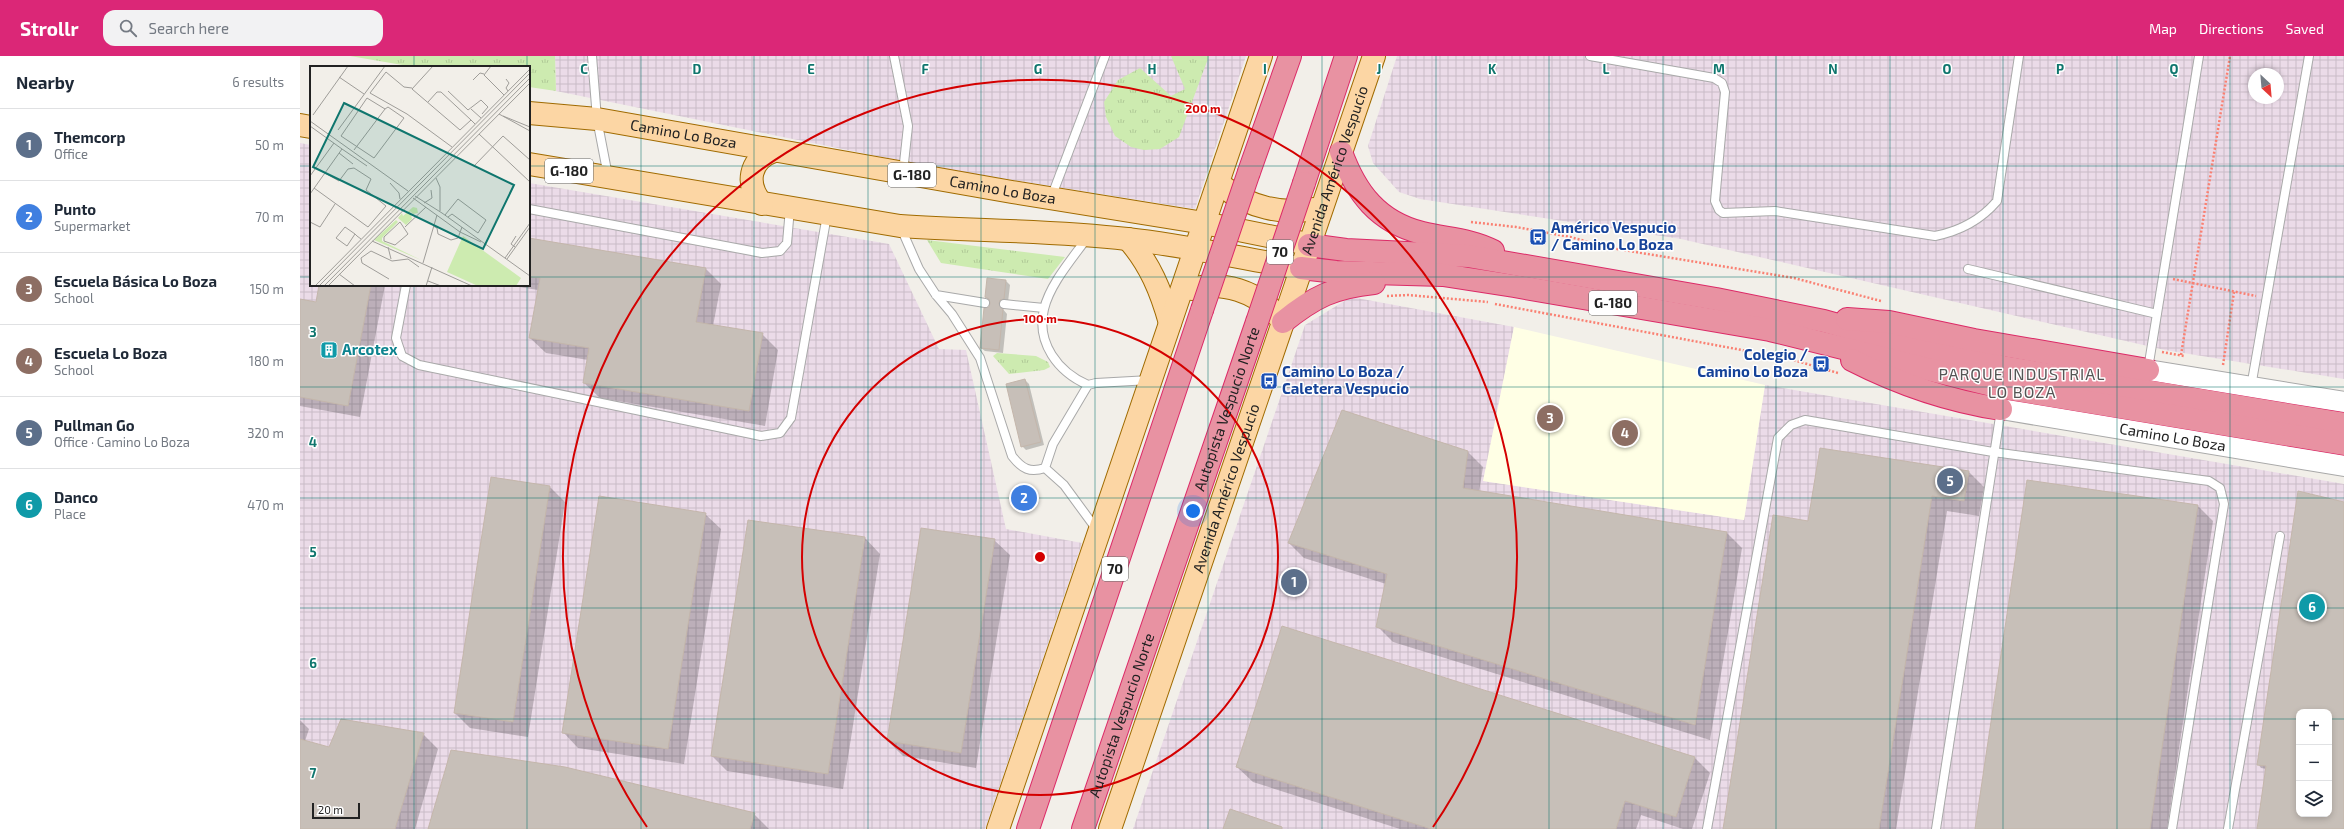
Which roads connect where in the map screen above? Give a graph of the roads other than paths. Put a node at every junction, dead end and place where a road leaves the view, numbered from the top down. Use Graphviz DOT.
graph roads {
  1 [pos="592,56"];
  2 [pos="894,56"];
  3 [pos="1104,56"];
  4 [pos="1261,56"];
  5 [pos="1290,56"];
  6 [pos="1346,56"];
  7 [pos="1374,56"];
  8 [pos="1590,56"];
  9 [pos="2019,56"];
  10 [pos="2199,56"];
  11 [pos="2309,56"];
  12 [pos="530,113"];
  13 [pos="300,115"];
  14 [pos="310,116"];
  15 [pos="597,119"];
  16 [pos="300,125"];
  17 [pos="310,127"];
  18 [pos="774,150"];
  19 [pos="1341,152"];
  20 [pos="530,164"];
  21 [pos="902,173"];
  22 [pos="608,177"];
  23 [pos="1218,182"];
  24 [pos="1050,199"];
  25 [pos="762,204"];
  26 [pos="790,208"];
  27 [pos="1322,208"];
  28 [pos="530,209"];
  29 [pos="827,214"];
  30 [pos="1204,223"];
  31 [pos="900,226"];
  32 [pos="1088,235"];
  33 [pos="1128,239"];
  34 [pos="1309,245"];
  35 [pos="1195,250"];
  36 [pos="1514,264"];
  37 [pos="1301,268"];
  38 [pos="1968,269"];
  39 [pos="1422,274"];
  40 [pos="406,286"];
  41 [pos="1180,293"];
  42 [pos="936,296"];
  43 [pos="984,303"];
  44 [pos="1004,304"];
  45 [pos="1044,308"];
  46 [pos="2157,314"];
  47 [pos="1824,321"];
  48 [pos="1283,322"];
  49 [pos="1170,323"];
  50 [pos="1803,338"];
  51 [pos="2149,360"];
  52 [pos="2252,378"];
  53 [pos="1151,380"];
  54 [pos="1088,385"];
  55 [pos="2344,402"];
  56 [pos="2001,409"];
  57 [pos="2344,424"];
  58 [pos="2344,444"];
  59 [pos="1993,452"];
  60 [pos="2344,466"];
  61 [pos="1045,468"];
  62 [pos="1099,532"];
  63 [pos="2280,536"];
  64 [pos="998,829"];
  65 [pos="1028,829"];
  66 [pos="1083,829"];
  67 [pos="1110,829"];
  68 [pos="1707,829"];
  69 [pos="1936,829"];
  70 [pos="2172,829"];
  71 [pos="2228,829"];
  1 -- 15 [label="lane"];
  2 -- 21 [label="lane"];
  3 -- 24 [label="lane"];
  4 -- 23 [label="main road"];
  5 -- 65 [label="highway, 70, bridge"];
  6 -- 66 [label="highway, Autopista Vespucio Norte / 70, bridge"];
  7 -- 19 [label="main road, Avenida Américo Vespucio"];
  8 -- 9 [label="lane"];
  10 -- 46 [label="lane"];
  11 -- 52 [label="lane"];
  12 -- 15 [label="main road, Camino Lo Boza / G-180"];
  13 -- 14 [label="main road"];
  15 -- 18 [label="main road, Camino Lo Boza / G-180"];
  15 -- 22 [label="lane"];
  16 -- 17 [label="main road"];
  18 -- 21 [label="main road, Camino Lo Boza / G-180"];
  18 -- 25 [label="main road"];
  19 -- 27 [label="main road, Avenida Américo Vespucio"];
  19 -- 36 [label="highway"];
  20 -- 22 [label="main road, G-180"];
  21 -- 24 [label="main road, Camino Lo Boza / G-180"];
  22 -- 25 [label="main road, G-180"];
  23 -- 27 [label="main road"];
  23 -- 30 [label="main road"];
  24 -- 30 [label="main road, Camino Lo Boza / G-180"];
  25 -- 26 [label="main road, G-180"];
  26 -- 28 [label="lane"];
  26 -- 29 [label="main road, G-180"];
  27 -- 34 [label="main road, Avenida Américo Vespucio"];
  29 -- 31 [label="main road, G-180"];
  29 -- 40 [label="lane"];
  30 -- 34 [label="main road, Camino Lo Boza / G-180"];
  30 -- 35 [label="main road"];
  31 -- 32 [label="main road, G-180"];
  31 -- 42 [label="lane"];
  32 -- 33 [label="main road, G-180"];
  32 -- 45 [label="lane"];
  33 -- 35 [label="main road, G-180"];
  33 -- 49 [label="main road"];
  34 -- 36 [label="highway, G-180"];
  34 -- 37 [label="main road, Avenida Américo Vespucio"];
  35 -- 37 [label="main road, G-180"];
  35 -- 41 [label="main road"];
  36 -- 47 [label="highway, G-180"];
  37 -- 39 [label="highway, G-180"];
  37 -- 48 [label="main road, Avenida Américo Vespucio"];
  38 -- 46 [label="lane"];
  39 -- 48 [label="highway"];
  39 -- 50 [label="highway, G-180"];
  41 -- 48 [label="main road"];
  41 -- 49 [label="main road"];
  42 -- 43 [label="lane"];
  42 -- 61 [label="lane"];
  44 -- 45 [label="lane"];
  45 -- 54 [label="lane"];
  46 -- 51 [label="lane"];
  47 -- 51 [label="highway"];
  47 -- 57 [label="highway"];
  48 -- 67 [label="main road, Avenida Américo Vespucio"];
  49 -- 53 [label="main road"];
  50 -- 56 [label="highway"];
  50 -- 58 [label="highway"];
  51 -- 52 [label="street"];
  52 -- 55 [label="street"];
  53 -- 54 [label="lane"];
  53 -- 62 [label="main road"];
  54 -- 61 [label="lane"];
  56 -- 59 [label="lane"];
  56 -- 60 [label="street, Camino Lo Boza"];
  59 -- 68 [label="lane"];
  59 -- 69 [label="lane"];
  59 -- 70 [label="lane"];
  61 -- 62 [label="lane"];
  62 -- 64 [label="main road"];
  63 -- 71 [label="lane"];
}
